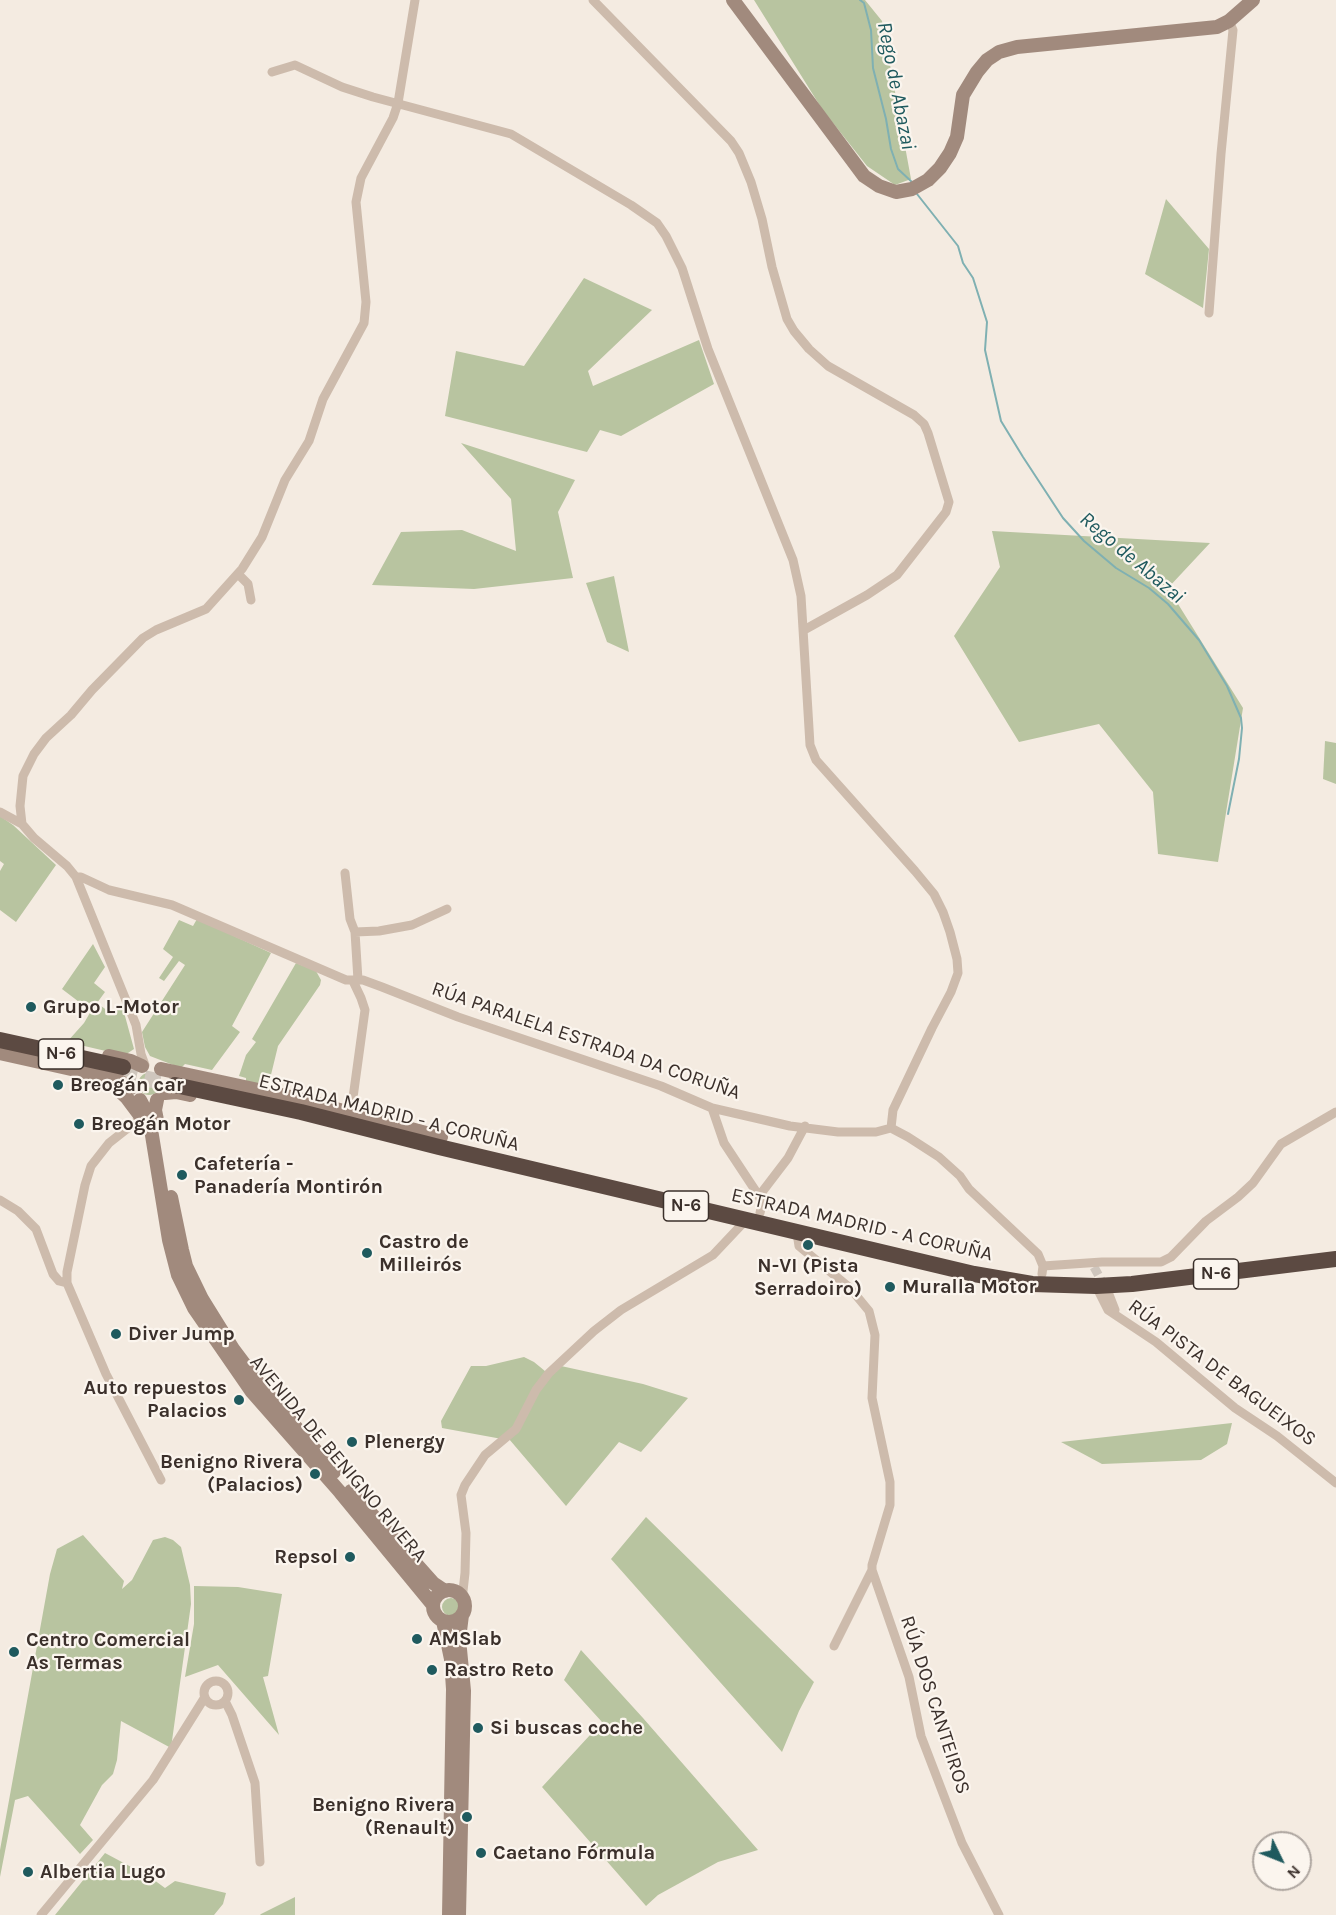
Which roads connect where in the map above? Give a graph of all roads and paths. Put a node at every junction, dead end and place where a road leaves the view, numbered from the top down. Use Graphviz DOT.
graph roads {
  1 [pos="416,0"];
  2 [pos="593,0"];
  3 [pos="733,0"];
  4 [pos="1253,0"];
  5 [pos="1229,21"];
  6 [pos="272,72"];
  7 [pos="398,104"];
  8 [pos="1209,313"];
  9 [pos="238,574"];
  10 [pos="251,600"];
  11 [pos="804,630"];
  12 [pos="0,812"];
  13 [pos="22,824"];
  14 [pos="345,873"];
  15 [pos="76,877"];
  16 [pos="447,909"];
  17 [pos="355,932"];
  18 [pos="355,980"];
  19 [pos="0,1034"];
  20 [pos="0,1040"];
  21 [pos="0,1047"];
  22 [pos="0,1053"];
  23 [pos="143,1065"];
  24 [pos="161,1069"];
  25 [pos="102,1077"];
  26 [pos="131,1088"];
  27 [pos="169,1089"];
  28 [pos="140,1100"];
  29 [pos="712,1108"];
  30 [pos="350,1112"];
  31 [pos="1336,1112"];
  32 [pos="142,1117"];
  33 [pos="805,1126"];
  34 [pos="891,1128"];
  35 [pos="440,1142"];
  36 [pos="154,1144"];
  37 [pos="0,1200"];
  38 [pos="755,1210"];
  39 [pos="796,1233"];
  40 [pos="1336,1250"];
  41 [pos="1336,1259"];
  42 [pos="1165,1265"];
  43 [pos="1043,1270"];
  44 [pos="68,1283"];
  45 [pos="1102,1289"];
  46 [pos="161,1480"];
  47 [pos="1336,1483"];
  48 [pos="873,1570"];
  49 [pos="445,1591"];
  50 [pos="460,1595"];
  51 [pos="433,1605"];
  52 [pos="462,1615"];
  53 [pos="443,1621"];
  54 [pos="834,1646"];
  55 [pos="205,1697"];
  56 [pos="225,1701"];
  57 [pos="260,1862"];
  58 [pos="41,1915"];
  59 [pos="449,1915"];
  60 [pos="459,1915"];
  61 [pos="999,1915"];
  1 -- 7 [label="street"];
  2 -- 11 [label="street"];
  3 -- 5 [label="main road"];
  4 -- 5 [label="main road"];
  5 -- 8 [label="street"];
  6 -- 7 [label="street"];
  7 -- 9 [label="street"];
  7 -- 11 [label="street"];
  9 -- 10 [label="street"];
  9 -- 13 [label="street"];
  11 -- 34 [label="street"];
  12 -- 13 [label="street"];
  13 -- 15 [label="street"];
  14 -- 17 [label="street"];
  15 -- 18 [label="street, RÚA PARALELA ESTRADA DA CORUÑA"];
  15 -- 23 [label="street"];
  16 -- 17 [label="street"];
  17 -- 18 [label="street"];
  18 -- 29 [label="street, RÚA PARALELA ESTRADA DA CORUÑA"];
  18 -- 30 [label="street"];
  19 -- 23 [label="main road"];
  20 -- 21 [label="highway, N-6"];
  22 -- 25 [label="main road"];
  23 -- 24 [label="main road"];
  23 -- 26 [label="main road"];
  24 -- 27 [label="main road"];
  24 -- 30 [label="main road"];
  25 -- 26 [label="main road"];
  25 -- 32 [label="main road"];
  26 -- 28 [label="main road"];
  27 -- 28 [label="main road"];
  27 -- 35 [label="highway, ESTRADA MADRID - A CORUÑA / N-6"];
  27 -- 49 [label="main road, AVENIDA DE BENIGNO RIVERA"];
  28 -- 36 [label="main road, AVENIDA DE BENIGNO RIVERA"];
  29 -- 33 [label="street, RÚA PARALELA ESTRADA DA CORUÑA"];
  29 -- 38 [label="street"];
  30 -- 35 [label="main road"];
  31 -- 42 [label="street"];
  32 -- 36 [label="main road"];
  32 -- 44 [label="street"];
  33 -- 34 [label="street, RÚA PARALELA ESTRADA DA CORUÑA"];
  33 -- 38 [label="street"];
  34 -- 43 [label="street"];
  35 -- 38 [label="highway, ESTRADA MADRID - A CORUÑA / N-6"];
  36 -- 51 [label="main road, AVENIDA DE BENIGNO RIVERA"];
  37 -- 44 [label="street"];
  38 -- 39 [label="highway, ESTRADA MADRID - A CORUÑA / N-6"];
  38 -- 43 [label="highway, ESTRADA MADRID - A CORUÑA / N-6"];
  38 -- 50 [label="street"];
  39 -- 45 [label="highway, ESTRADA MADRID - A CORUÑA / N-6"];
  39 -- 48 [label="street"];
  40 -- 42 [label="highway, ESTRADA MADRID - A CORUÑA / N-6"];
  41 -- 45 [label="highway, ESTRADA MADRID - A CORUÑA / N-6"];
  42 -- 43 [label="street"];
  42 -- 43 [label="highway, ESTRADA MADRID - A CORUÑA / N-6"];
  44 -- 46 [label="street"];
  45 -- 47 [label="street, RÚA PISTA DE BAGUEIXOS"];
  48 -- 54 [label="street"];
  48 -- 61 [label="street, RÚA DOS CANTEIROS"];
  49 -- 50 [label="main road"];
  49 -- 51 [label="main road"];
  50 -- 52 [label="main road"];
  51 -- 53 [label="main road"];
  52 -- 53 [label="main road"];
  52 -- 60 [label="main road"];
  53 -- 59 [label="main road"];
  55 -- 56 [label="street"];
  55 -- 56 [label="street"];
  55 -- 58 [label="street"];
  56 -- 57 [label="street"];
}
